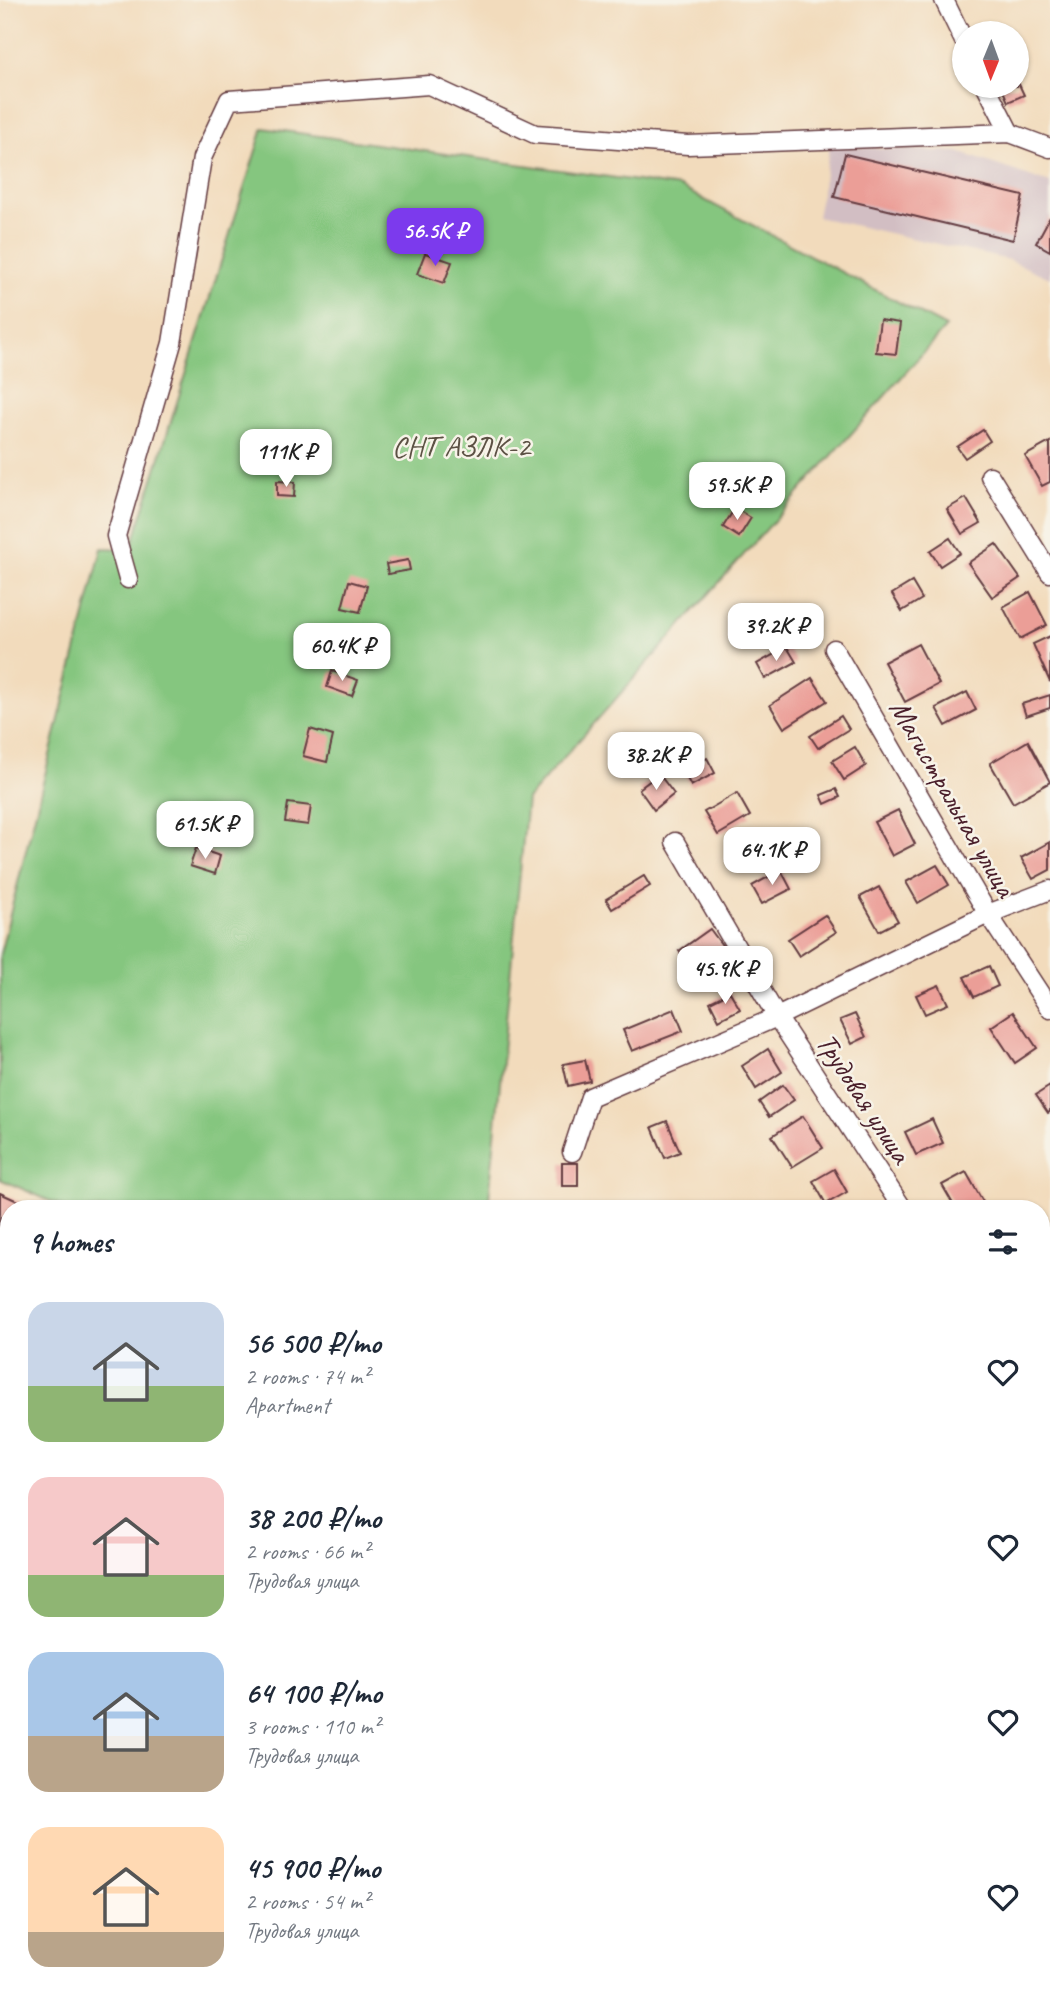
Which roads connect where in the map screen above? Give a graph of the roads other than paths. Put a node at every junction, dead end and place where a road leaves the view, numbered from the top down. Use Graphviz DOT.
graph roads {
  1 [pos="944,0"];
  2 [pos="954,21"];
  3 [pos="992,98"];
  4 [pos="1010,133"];
  5 [pos="1050,148"];
  6 [pos="990,476"];
  7 [pos="1050,573"];
  8 [pos="128,579"];
  9 [pos="834,649"];
  10 [pos="675,842"];
  11 [pos="1050,890"];
  12 [pos="988,914"];
  13 [pos="1050,1009"];
  14 [pos="777,1017"];
  15 [pos="572,1152"];
  16 [pos="897,1200"];
  1 -- 2 [label="street"];
  3 -- 4 [label="street"];
  4 -- 5 [label="street"];
  4 -- 8 [label="street"];
  6 -- 7 [label="street"];
  9 -- 12 [label="street, Магистральная улица"];
  10 -- 14 [label="street, Трудовая улица"];
  11 -- 12 [label="street"];
  12 -- 13 [label="street, Магистральная улица"];
  12 -- 14 [label="street"];
  14 -- 15 [label="street, Трудовая улица"];
  14 -- 16 [label="street, Трудовая улица"];
}
